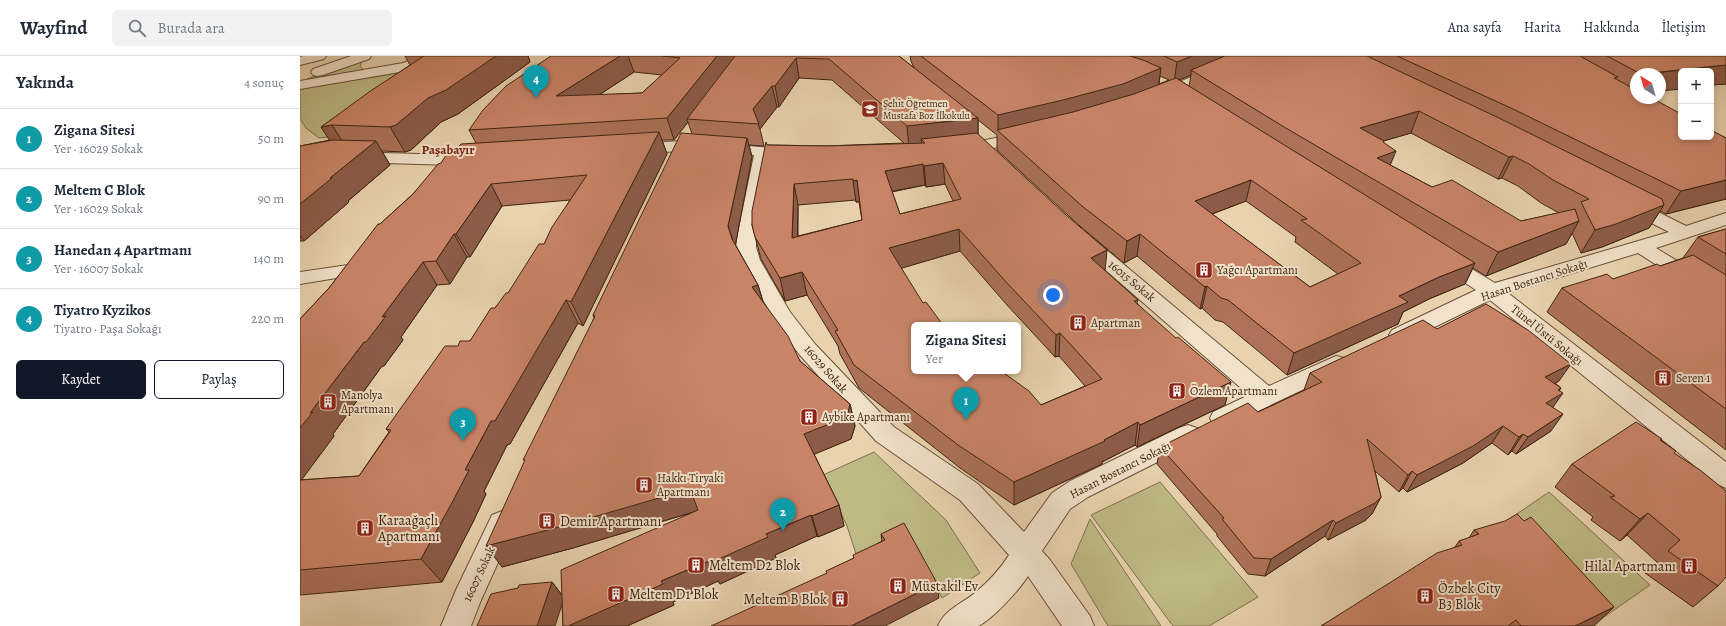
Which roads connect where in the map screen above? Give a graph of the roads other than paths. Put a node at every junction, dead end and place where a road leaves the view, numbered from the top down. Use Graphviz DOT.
graph roads {
  1 [pos="320,56"];
  2 [pos="364,56"];
  3 [pos="376,56"];
  4 [pos="436,56"];
  5 [pos="1253,56"];
  6 [pos="300,61"];
  7 [pos="406,67"];
  8 [pos="300,78"];
  9 [pos="300,85"];
  10 [pos="1165,85"];
  11 [pos="1147,101"];
  12 [pos="1193,102"];
  13 [pos="1037,134"];
  14 [pos="685,140"];
  15 [pos="618,150"];
  16 [pos="763,152"];
  17 [pos="948,152"];
  18 [pos="810,153"];
  19 [pos="486,158"];
  20 [pos="670,167"];
  21 [pos="300,168"];
  22 [pos="1615,197"];
  23 [pos="1726,219"];
  24 [pos="1073,232"];
  25 [pos="1685,233"];
  26 [pos="1640,247"];
  27 [pos="1425,250"];
  28 [pos="348,271"];
  29 [pos="300,278"];
  30 [pos="1492,292"];
  31 [pos="1726,300"];
  32 [pos="1383,342"];
  33 [pos="1354,356"];
  34 [pos="1267,397"];
  35 [pos="1726,477"];
  36 [pos="510,506"];
  37 [pos="1027,553"];
  38 [pos="456,626"];
  39 [pos="953,626"];
  40 [pos="1079,626"];
  1 -- 6 [label="street"];
  2 -- 8 [label="street"];
  3 -- 7 [label="street"];
  4 -- 7 [label="street"];
  5 -- 10 [label="street"];
  7 -- 9 [label="street"];
  10 -- 11 [label="street"];
  10 -- 12 [label="street"];
  13 -- 17 [label="street"];
  14 -- 15 [label="street"];
  14 -- 16 [label="street"];
  14 -- 20 [label="street"];
  16 -- 18 [label="street"];
  16 -- 37 [label="street, 16029 Sokak"];
  19 -- 21 [label="street"];
  22 -- 25 [label="street"];
  23 -- 25 [label="street, Hasan Bostancı Sokağı"];
  24 -- 34 [label="street, 16015 Sokak"];
  25 -- 26 [label="street, Hasan Bostancı Sokağı"];
  26 -- 30 [label="street, Hasan Bostancı Sokağı"];
  26 -- 31 [label="street"];
  27 -- 30 [label="street, Tünel Üstü Sokağı"];
  28 -- 29 [label="street"];
  30 -- 32 [label="street, Hasan Bostancı Sokağı"];
  30 -- 35 [label="street, Tünel Üstü Sokağı"];
  33 -- 34 [label="street, Hasan Bostancı Sokağı"];
  34 -- 37 [label="street, Hasan Bostancı Sokağı"];
  36 -- 38 [label="street, 16007 Sokak"];
  37 -- 39 [label="street, Hasan Bostancı Sokağı"];
  37 -- 40 [label="street, 16029 Sokak"];
}
